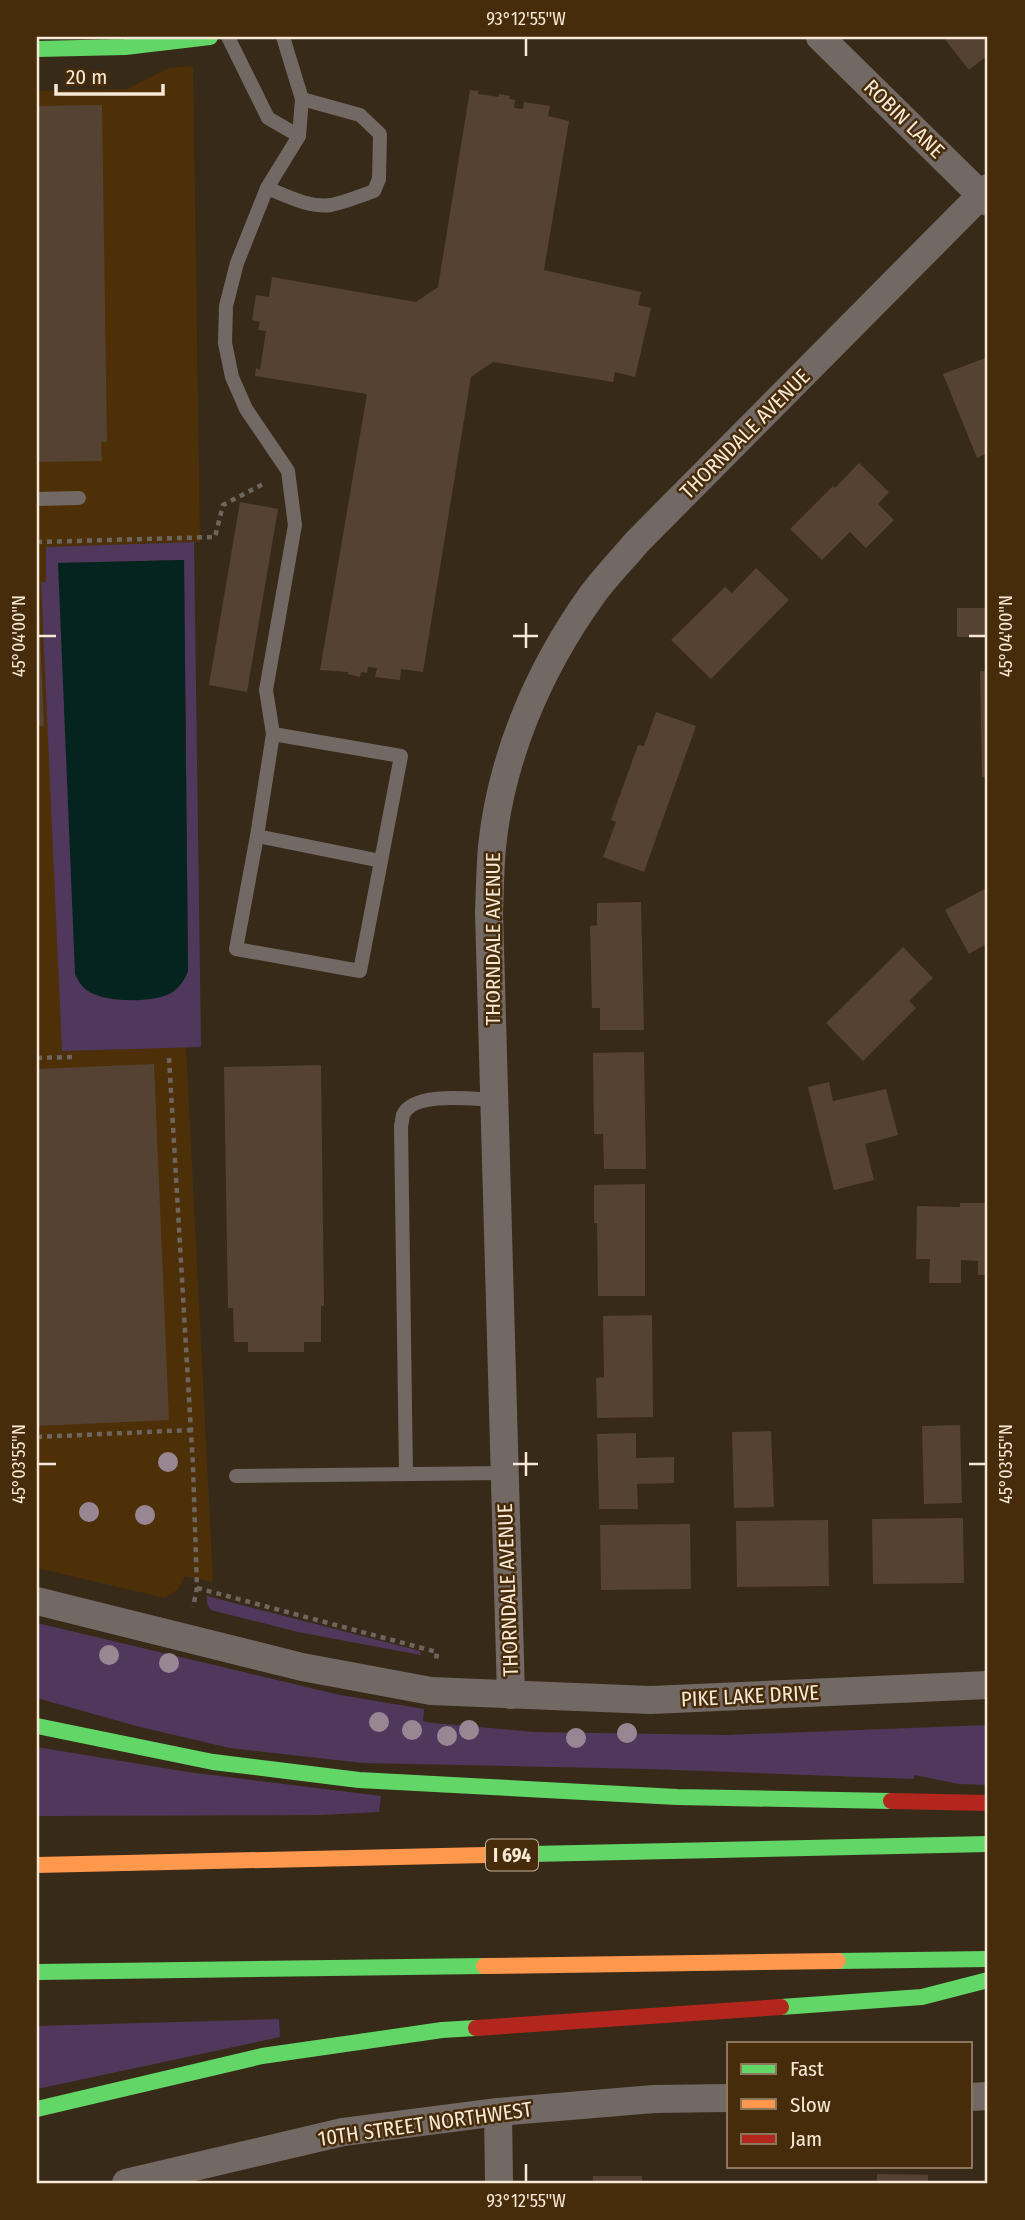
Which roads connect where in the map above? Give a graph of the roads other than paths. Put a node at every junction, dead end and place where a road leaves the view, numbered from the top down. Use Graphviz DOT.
graph roads {
  1 [pos="211,37"];
  2 [pos="228,37"];
  3 [pos="283,37"];
  4 [pos="820,37"];
  5 [pos="37,49"];
  6 [pos="302,99"];
  7 [pos="299,136"];
  8 [pos="267,188"];
  9 [pos="986,195"];
  10 [pos="79,498"];
  11 [pos="37,499"];
  12 [pos="273,734"];
  13 [pos="257,836"];
  14 [pos="381,861"];
  15 [pos="495,1100"];
  16 [pos="505,1473"];
  17 [pos="406,1474"];
  18 [pos="236,1476"];
  19 [pos="37,1601"];
  20 [pos="988,1685"];
  21 [pos="511,1695"];
  22 [pos="37,1726"];
  23 [pos="988,1802"];
  24 [pos="988,1844"];
  25 [pos="37,1865"];
  26 [pos="988,1959"];
  27 [pos="37,1972"];
  28 [pos="988,1980"];
  29 [pos="727,2098"];
  30 [pos="37,2109"];
  31 [pos="498,2112"];
  32 [pos="126,2183"];
  33 [pos="499,2183"];
  1 -- 5 [label="main road"];
  2 -- 7 [label="lane"];
  3 -- 6 [label="lane"];
  4 -- 9 [label="street, ROBIN LANE"];
  6 -- 7 [label="lane"];
  6 -- 8 [label="lane"];
  7 -- 8 [label="lane"];
  8 -- 12 [label="lane"];
  9 -- 15 [label="street, THORNDALE AVENUE"];
  10 -- 11 [label="lane"];
  12 -- 13 [label="lane"];
  12 -- 14 [label="lane"];
  13 -- 14 [label="lane"];
  13 -- 14 [label="lane"];
  15 -- 16 [label="street, THORNDALE AVENUE"];
  15 -- 17 [label="lane"];
  16 -- 17 [label="lane"];
  16 -- 21 [label="street, THORNDALE AVENUE"];
  17 -- 18 [label="lane"];
  19 -- 21 [label="street, PIKE LAKE DRIVE"];
  20 -- 21 [label="street, PIKE LAKE DRIVE"];
  22 -- 23 [label="main road"];
  24 -- 25 [label="main road, I 694"];
  26 -- 27 [label="main road"];
  28 -- 30 [label="main road"];
  29 -- 31 [label="street, 10TH STREET NORTHWEST"];
  31 -- 32 [label="street, 10TH STREET NORTHWEST"];
  31 -- 33 [label="street"];
}
